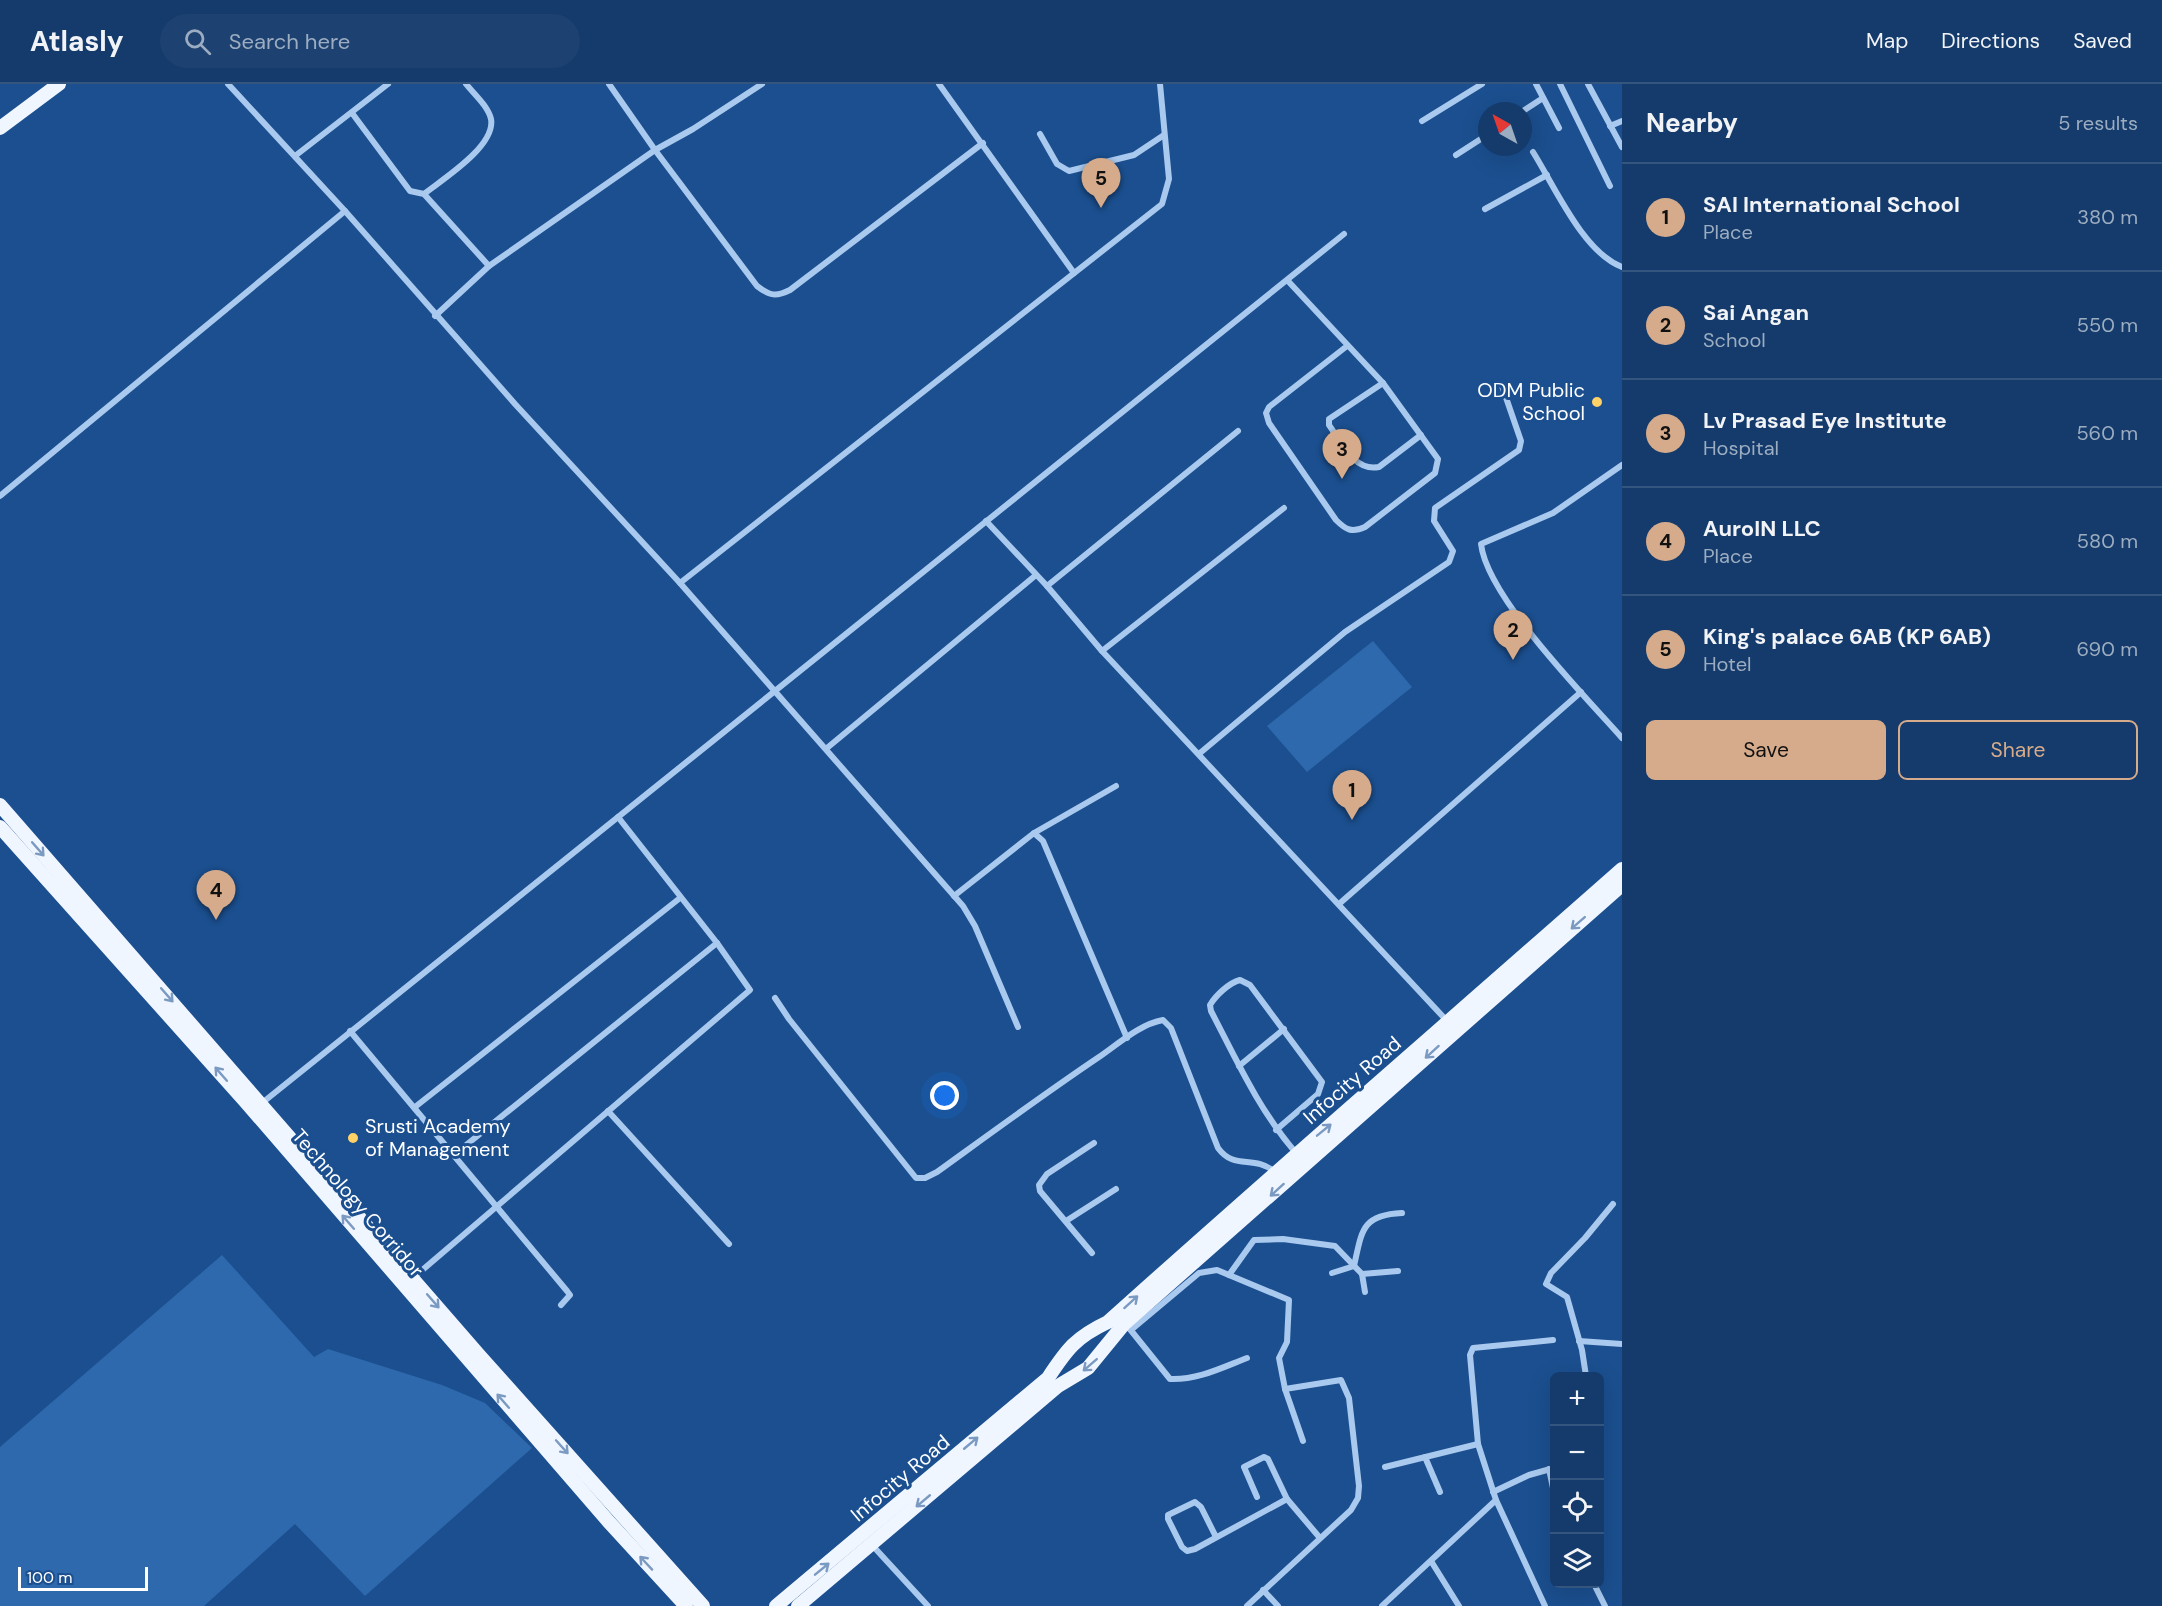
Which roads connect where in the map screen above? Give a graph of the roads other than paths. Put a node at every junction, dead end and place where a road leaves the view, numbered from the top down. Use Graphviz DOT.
graph roads {
  1 [pos="44,84"];
  2 [pos="59,84"];
  3 [pos="228,84"];
  4 [pos="388,84"];
  5 [pos="466,84"];
  6 [pos="609,84"];
  7 [pos="762,84"];
  8 [pos="939,84"];
  9 [pos="1160,84"];
  10 [pos="1482,84"];
  11 [pos="1536,84"];
  12 [pos="1560,84"];
  13 [pos="1591,85"];
  14 [pos="1543,98"];
  15 [pos="1532,105"];
  16 [pos="352,113"];
  17 [pos="0,116"];
  18 [pos="1422,121"];
  19 [pos="1622,121"];
  20 [pos="1610,126"];
  21 [pos="0,128"];
  22 [pos="1559,128"];
  23 [pos="1040,134"];
  24 [pos="1164,135"];
  25 [pos="1478,141"];
  26 [pos="983,144"];
  27 [pos="1622,147"];
  28 [pos="655,150"];
  29 [pos="1533,152"];
  30 [pos="1456,155"];
  31 [pos="295,156"];
  32 [pos="1547,175"];
  33 [pos="1610,186"];
  34 [pos="424,194"];
  35 [pos="1485,209"];
  36 [pos="345,211"];
  37 [pos="1344,234"];
  38 [pos="489,266"];
  39 [pos="1622,267"];
  40 [pos="1074,273"];
  41 [pos="1288,281"];
  42 [pos="435,316"];
  43 [pos="1347,346"];
  44 [pos="1383,383"];
  45 [pos="1502,386"];
  46 [pos="1238,431"];
  47 [pos="1421,435"];
  48 [pos="1622,465"];
  49 [pos="0,496"];
  50 [pos="1284,508"];
  51 [pos="986,521"];
  52 [pos="1036,575"];
  53 [pos="680,582"];
  54 [pos="1047,586"];
  55 [pos="1102,651"];
  56 [pos="777,691"];
  57 [pos="1581,692"];
  58 [pos="1622,738"];
  59 [pos="827,748"];
  60 [pos="1200,753"];
  61 [pos="1116,786"];
  62 [pos="0,805"];
  63 [pos="618,817"];
  64 [pos="0,827"];
  65 [pos="1034,833"];
  66 [pos="1620,877"];
  67 [pos="954,896"];
  68 [pos="680,898"];
  69 [pos="1339,904"];
  70 [pos="717,943"];
  71 [pos="775,998"];
  72 [pos="1448,1022"];
  73 [pos="1018,1027"];
  74 [pos="1284,1029"];
  75 [pos="350,1031"];
  76 [pos="1127,1038"];
  77 [pos="1239,1066"];
  78 [pos="1395,1077"];
  79 [pos="262,1103"];
  80 [pos="415,1107"];
  81 [pos="608,1111"];
  82 [pos="1276,1130"];
  83 [pos="1094,1143"];
  84 [pos="1296,1153"];
  85 [pos="455,1154"];
  86 [pos="1275,1172"];
  87 [pos="1116,1189"];
  88 [pos="1613,1204"];
  89 [pos="497,1207"];
  90 [pos="1402,1213"];
  91 [pos="1066,1221"];
  92 [pos="729,1244"];
  93 [pos="379,1248"];
  94 [pos="1092,1253"];
  95 [pos="1354,1266"];
  96 [pos="1398,1271"];
  97 [pos="1332,1273"];
  98 [pos="1362,1274"];
  99 [pos="1229,1275"];
  100 [pos="413,1278"];
  101 [pos="1365,1292"];
  102 [pos="561,1305"];
  103 [pos="1120,1327"];
  104 [pos="1553,1340"];
  105 [pos="1579,1341"];
  106 [pos="1622,1344"];
  107 [pos="1247,1358"];
  108 [pos="1585,1372"];
  109 [pos="1053,1382"];
  110 [pos="1285,1389"];
  111 [pos="1303,1441"];
  112 [pos="1478,1444"];
  113 [pos="1425,1457"];
  114 [pos="1384,1467"];
  115 [pos="1550,1469"];
  116 [pos="1440,1492"];
  117 [pos="1493,1492"];
  118 [pos="1257,1497"];
  119 [pos="1287,1499"];
  120 [pos="1496,1500"];
  121 [pos="1216,1537"];
  122 [pos="1320,1538"];
  123 [pos="872,1545"];
  124 [pos="1431,1562"];
  125 [pos="1596,1588"];
  126 [pos="1263,1590"];
  127 [pos="686,1606"];
  128 [pos="703,1606"];
  129 [pos="776,1606"];
  130 [pos="798,1606"];
  131 [pos="928,1606"];
  132 [pos="1247,1606"];
  133 [pos="1278,1606"];
  134 [pos="1382,1606"];
  135 [pos="1459,1606"];
  136 [pos="1545,1606"];
  137 [pos="1605,1606"];
  1 -- 17 [label="main road"];
  2 -- 21 [label="main road"];
  3 -- 31 [label="street"];
  4 -- 16 [label="street"];
  5 -- 34 [label="street"];
  6 -- 28 [label="street"];
  7 -- 28 [label="street"];
  8 -- 26 [label="street"];
  9 -- 24 [label="street"];
  10 -- 18 [label="street"];
  11 -- 14 [label="street"];
  12 -- 33 [label="street"];
  13 -- 20 [label="street"];
  14 -- 15 [label="street"];
  14 -- 22 [label="street"];
  16 -- 31 [label="street"];
  16 -- 34 [label="street"];
  19 -- 20 [label="street"];
  20 -- 27 [label="street"];
  23 -- 24 [label="street"];
  24 -- 40 [label="street"];
  25 -- 30 [label="street"];
  26 -- 28 [label="street"];
  26 -- 40 [label="street"];
  28 -- 38 [label="street"];
  29 -- 32 [label="street"];
  31 -- 36 [label="street"];
  32 -- 35 [label="street"];
  32 -- 39 [label="street"];
  34 -- 38 [label="street"];
  36 -- 42 [label="street"];
  36 -- 49 [label="street"];
  37 -- 41 [label="street"];
  38 -- 42 [label="street"];
  40 -- 53 [label="street"];
  41 -- 43 [label="street"];
  41 -- 51 [label="street"];
  42 -- 53 [label="street"];
  43 -- 44 [label="street"];
  43 -- 47 [label="street"];
  44 -- 47 [label="street"];
  44 -- 47 [label="street"];
  45 -- 60 [label="street"];
  46 -- 54 [label="street"];
  48 -- 57 [label="street"];
  50 -- 55 [label="street"];
  51 -- 52 [label="street"];
  51 -- 56 [label="street"];
  52 -- 54 [label="street"];
  52 -- 59 [label="street"];
  53 -- 56 [label="street"];
  54 -- 55 [label="street"];
  55 -- 60 [label="street"];
  56 -- 59 [label="street"];
  56 -- 63 [label="street"];
  57 -- 58 [label="street"];
  57 -- 69 [label="street"];
  59 -- 67 [label="street"];
  60 -- 69 [label="street"];
  61 -- 65 [label="street"];
  62 -- 79 [label="main road, one-way"];
  63 -- 68 [label="street"];
  63 -- 75 [label="street"];
  93 -- 64 [label="main road, Technology Corridor, one-way"];
  65 -- 67 [label="street"];
  65 -- 76 [label="street"];
  66 -- 72 [label="main road, Infocity Road"];
  66 -- 78 [label="main road, Infocity Road, one-way"];
  67 -- 73 [label="street"];
  68 -- 70 [label="street"];
  68 -- 80 [label="street"];
  69 -- 72 [label="street"];
  70 -- 81 [label="street"];
  70 -- 85 [label="street"];
  71 -- 76 [label="street"];
  72 -- 78 [label="main road, Infocity Road"];
  74 -- 77 [label="street"];
  74 -- 77 [label="street"];
  74 -- 82 [label="street"];
  75 -- 79 [label="street"];
  75 -- 80 [label="street"];
  76 -- 86 [label="street"];
  77 -- 82 [label="street"];
  84 -- 78 [label="main road, Infocity Road, one-way"];
  78 -- 103 [label="main road, Infocity Road, one-way"];
  79 -- 93 [label="main road"];
  80 -- 85 [label="street"];
  81 -- 89 [label="street"];
  81 -- 92 [label="street"];
  82 -- 84 [label="street"];
  83 -- 91 [label="street"];
  84 -- 86 [label="main road, Infocity Road"];
  85 -- 89 [label="street"];
  103 -- 86 [label="main road, Infocity Road, one-way"];
  87 -- 91 [label="street"];
  88 -- 105 [label="street"];
  89 -- 100 [label="street"];
  89 -- 102 [label="street"];
  90 -- 95 [label="street"];
  91 -- 94 [label="street"];
  93 -- 100 [label="main road"];
  127 -- 93 [label="main road, Technology Corridor, one-way"];
  95 -- 97 [label="street"];
  95 -- 98 [label="street"];
  95 -- 99 [label="street"];
  96 -- 98 [label="street"];
  98 -- 101 [label="street"];
  99 -- 103 [label="street"];
  99 -- 110 [label="street"];
  100 -- 128 [label="main road, one-way"];
  103 -- 107 [label="street"];
  103 -- 109 [label="main road, Infocity Road, one-way"];
  103 -- 109 [label="main road, Infocity Road"];
  104 -- 112 [label="street"];
  105 -- 106 [label="street"];
  105 -- 108 [label="street"];
  109 -- 123 [label="main road, Infocity Road, one-way"];
  129 -- 109 [label="main road, Infocity Road, one-way"];
  110 -- 111 [label="street"];
  110 -- 122 [label="street"];
  112 -- 113 [label="street"];
  112 -- 117 [label="street"];
  113 -- 114 [label="street"];
  113 -- 116 [label="street"];
  115 -- 117 [label="street"];
  117 -- 120 [label="street"];
  118 -- 119 [label="street"];
  119 -- 121 [label="street"];
  119 -- 122 [label="street"];
  120 -- 124 [label="street"];
  120 -- 136 [label="street"];
  121 -- 121 [label="street"];
  122 -- 126 [label="street"];
  123 -- 130 [label="main road, Infocity Road"];
  123 -- 131 [label="street"];
  124 -- 134 [label="street"];
  124 -- 135 [label="street"];
  125 -- 137 [label="street"];
  126 -- 132 [label="street"];
  126 -- 133 [label="street"];
}
